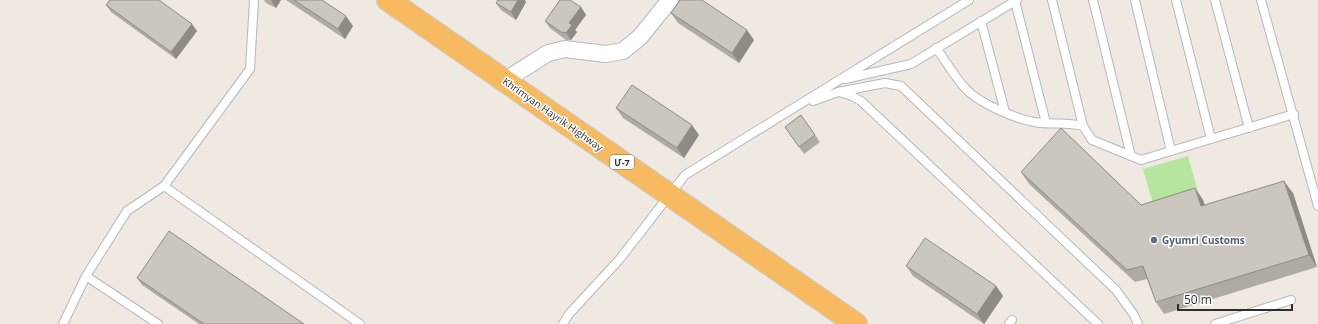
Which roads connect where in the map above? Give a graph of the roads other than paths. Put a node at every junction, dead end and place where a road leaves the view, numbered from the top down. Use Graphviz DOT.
graph roads {
  1 [pos="254,0"];
  2 [pos="388,0"];
  3 [pos="670,0"];
  4 [pos="969,0"];
  5 [pos="1052,0"];
  6 [pos="1093,0"];
  7 [pos="1135,0"];
  8 [pos="1176,0"];
  9 [pos="1215,0"];
  10 [pos="1262,0"];
  11 [pos="1016,1"];
  12 [pos="981,21"];
  13 [pos="936,48"];
  14 [pos="504,80"];
  15 [pos="838,81"];
  16 [pos="838,92"];
  17 [pos="797,106"];
  18 [pos="1005,112"];
  19 [pos="1294,114"];
  20 [pos="1046,123"];
  21 [pos="1083,126"];
  22 [pos="1249,128"];
  23 [pos="1211,139"];
  24 [pos="1171,151"];
  25 [pos="1131,156"];
  26 [pos="164,186"];
  27 [pos="670,196"];
  28 [pos="1318,206"];
  29 [pos="86,276"];
  30 [pos="1292,300"];
  31 [pos="63,324"];
  32 [pos="158,324"];
  33 [pos="360,324"];
  34 [pos="564,324"];
  35 [pos="856,324"];
  36 [pos="1098,324"];
  37 [pos="1138,324"];
  38 [pos="1214,324"];
  1 -- 26 [label="lane"];
  2 -- 14 [label="highway, Khrimyan Hayrik Highway / Մ-7"];
  3 -- 14 [label="street"];
  4 -- 15 [label="lane"];
  5 -- 21 [label="lane"];
  6 -- 25 [label="lane"];
  7 -- 24 [label="lane"];
  8 -- 23 [label="lane"];
  9 -- 22 [label="lane"];
  10 -- 19 [label="lane"];
  11 -- 12 [label="lane"];
  11 -- 20 [label="lane"];
  12 -- 13 [label="lane"];
  12 -- 18 [label="lane"];
  13 -- 15 [label="lane"];
  13 -- 18 [label="lane"];
  14 -- 27 [label="highway, Khrimyan Hayrik Highway / Մ-7"];
  15 -- 17 [label="lane"];
  16 -- 17 [label="lane"];
  16 -- 36 [label="lane"];
  16 -- 37 [label="lane"];
  17 -- 27 [label="lane"];
  18 -- 20 [label="lane"];
  19 -- 22 [label="lane"];
  19 -- 28 [label="lane"];
  20 -- 21 [label="lane"];
  21 -- 25 [label="lane"];
  22 -- 23 [label="lane"];
  23 -- 24 [label="lane"];
  24 -- 25 [label="lane"];
  26 -- 29 [label="lane"];
  26 -- 33 [label="lane"];
  27 -- 34 [label="lane"];
  27 -- 35 [label="highway, Khrimyan Hayrik Highway / Մ-7"];
  29 -- 31 [label="lane"];
  29 -- 32 [label="lane"];
  30 -- 38 [label="lane"];
}
